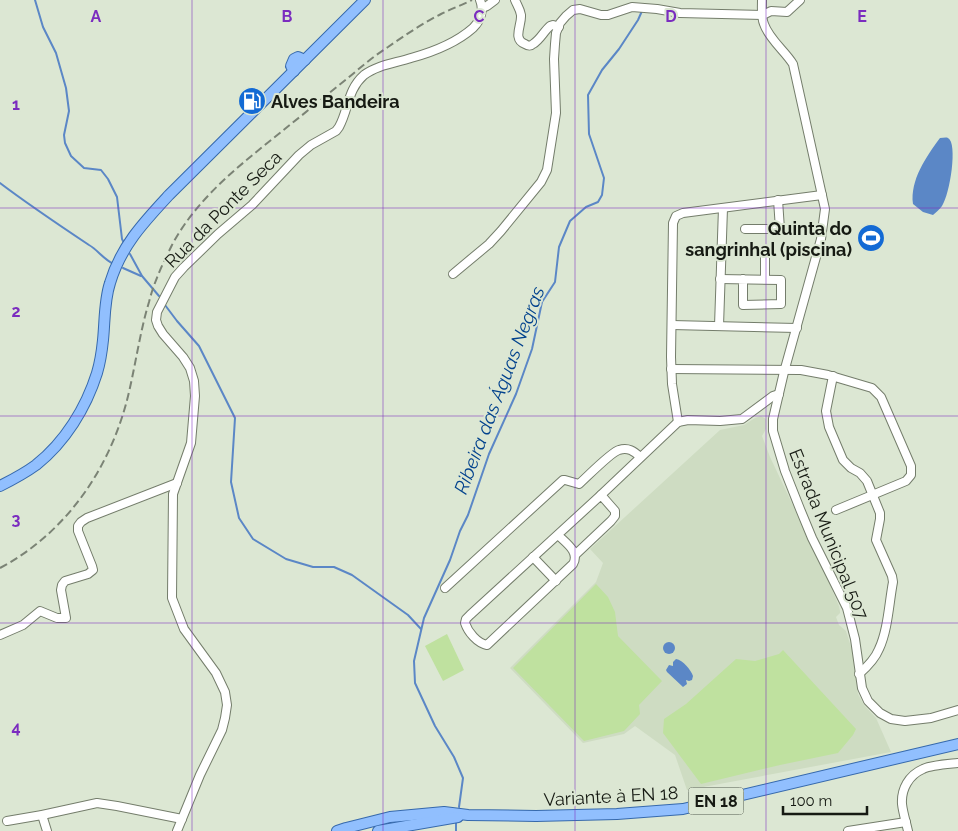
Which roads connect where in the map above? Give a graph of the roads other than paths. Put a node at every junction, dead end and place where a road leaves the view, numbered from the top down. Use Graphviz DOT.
graph roads {
  1 [pos="364,0"];
  2 [pos="496,0"];
  3 [pos="515,0"];
  4 [pos="762,0"];
  5 [pos="800,0"];
  6 [pos="481,4"];
  7 [pos="763,15"];
  8 [pos="559,26"];
  9 [pos="822,195"];
  10 [pos="778,200"];
  11 [pos="723,208"];
  12 [pos="745,229"];
  13 [pos="765,255"];
  14 [pos="453,274"];
  15 [pos="720,279"];
  16 [pos="743,279"];
  17 [pos="765,279"];
  18 [pos="672,325"];
  19 [pos="719,326"];
  20 [pos="797,328"];
  21 [pos="672,369"];
  22 [pos="785,371"];
  23 [pos="833,376"];
  24 [pos="779,394"];
  25 [pos="755,410"];
  26 [pos="773,420"];
  27 [pos="678,422"];
  28 [pos="640,457"];
  29 [pos="176,483"];
  30 [pos="0,486"];
  31 [pos="601,495"];
  32 [pos="872,495"];
  33 [pos="836,510"];
  34 [pos="558,535"];
  35 [pos="576,555"];
  36 [pos="533,557"];
  37 [pos="556,581"];
  38 [pos="445,588"];
  39 [pos="0,636"];
  40 [pos="859,674"];
  41 [pos="958,710"];
  42 [pos="958,744"];
  43 [pos="958,763"];
  44 [pos="42,815"];
  45 [pos="468,815"];
  46 [pos="182,819"];
  47 [pos="7,821"];
  48 [pos="906,822"];
  49 [pos="47,831"];
  50 [pos="177,831"];
  51 [pos="337,831"];
  52 [pos="378,831"];
  53 [pos="848,831"];
  54 [pos="908,831"];
  1 -- 30 [label="main road"];
  2 -- 6 [label="street"];
  3 -- 8 [label="street"];
  4 -- 7 [label="street, Estrada Municipal 507"];
  5 -- 7 [label="street"];
  6 -- 29 [label="street, Rua da Ponte Seca"];
  7 -- 8 [label="street"];
  7 -- 9 [label="street, Estrada Municipal 507"];
  8 -- 14 [label="street"];
  9 -- 10 [label="street"];
  9 -- 20 [label="street, Estrada Municipal 507"];
  10 -- 11 [label="street"];
  10 -- 12 [label="street"];
  11 -- 15 [label="street"];
  11 -- 18 [label="street"];
  13 -- 17 [label="street"];
  15 -- 16 [label="street"];
  15 -- 19 [label="street"];
  16 -- 17 [label="street"];
  16 -- 17 [label="street"];
  18 -- 19 [label="street"];
  18 -- 21 [label="street"];
  19 -- 20 [label="street"];
  20 -- 22 [label="street, Estrada Municipal 507"];
  21 -- 22 [label="street"];
  21 -- 27 [label="street"];
  22 -- 23 [label="street"];
  22 -- 24 [label="street, Estrada Municipal 507"];
  23 -- 32 [label="street"];
  23 -- 32 [label="street"];
  24 -- 25 [label="street"];
  24 -- 26 [label="street, Estrada Municipal 507"];
  25 -- 26 [label="street"];
  25 -- 27 [label="street"];
  26 -- 40 [label="street, Estrada Municipal 507"];
  27 -- 28 [label="street"];
  28 -- 31 [label="street"];
  28 -- 38 [label="street"];
  29 -- 39 [label="street"];
  29 -- 46 [label="street, Rua da Ponte Seca"];
  31 -- 34 [label="street"];
  31 -- 35 [label="street"];
  32 -- 33 [label="street"];
  32 -- 40 [label="street"];
  34 -- 35 [label="street"];
  34 -- 36 [label="street"];
  35 -- 37 [label="street"];
  36 -- 37 [label="street"];
  36 -- 37 [label="street"];
  40 -- 41 [label="street, Estrada Municipal 507"];
  42 -- 45 [label="main road, Variante à EN 18 / EN 18"];
  43 -- 48 [label="street"];
  44 -- 46 [label="street"];
  44 -- 47 [label="street"];
  44 -- 49 [label="street"];
  45 -- 51 [label="main road, Variante à EN 18 / EN 18"];
  45 -- 52 [label="main road, Variante à EN 18 / EN 18"];
  46 -- 50 [label="street, Rua da Ponte Seca"];
  48 -- 53 [label="street"];
  48 -- 54 [label="street"];
}
